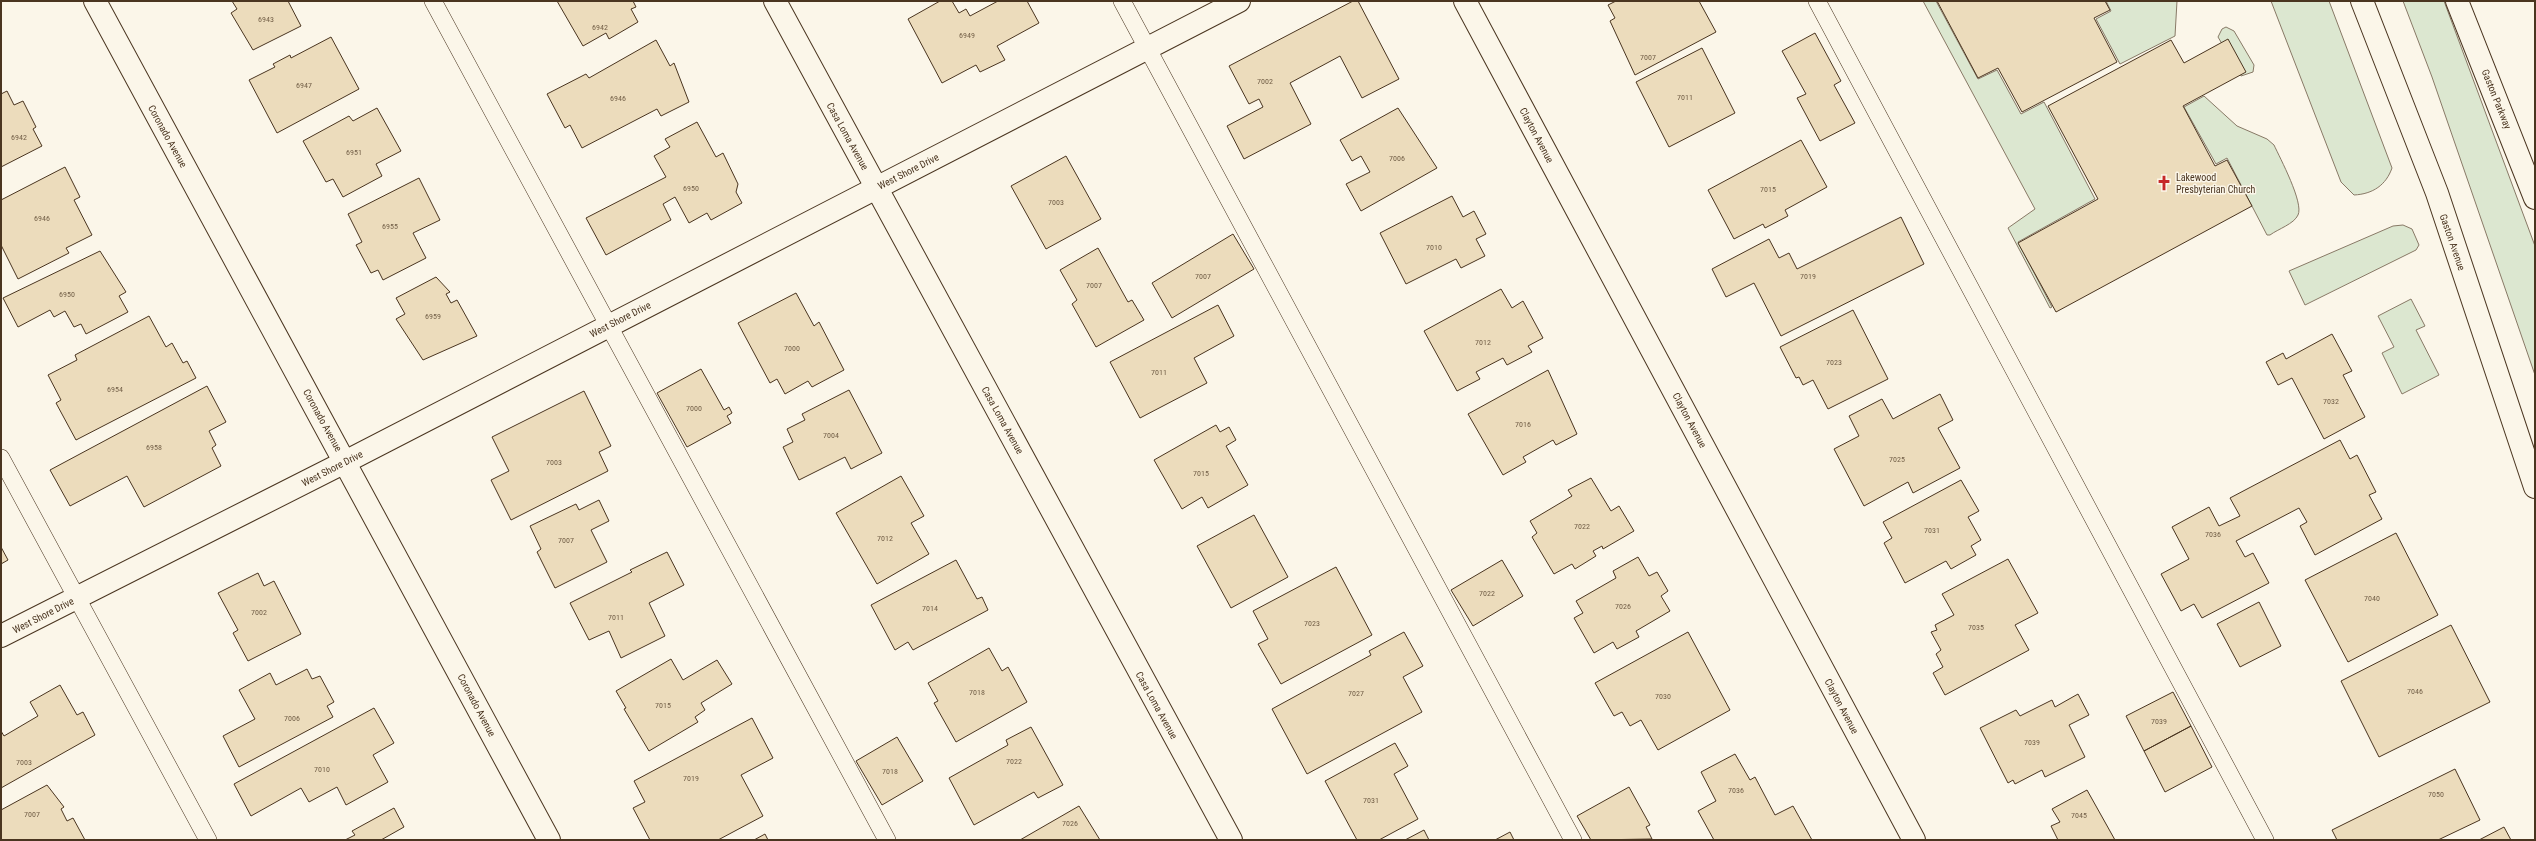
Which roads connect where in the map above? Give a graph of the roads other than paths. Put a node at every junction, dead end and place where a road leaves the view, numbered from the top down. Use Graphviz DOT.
graph roads {
  1 [pos="95,1"];
  2 [pos="433,1"];
  3 [pos="775,1"];
  4 [pos="1122,1"];
  5 [pos="1238,1"];
  6 [pos="1465,1"];
  7 [pos="1817,1"];
  8 [pos="2362,1"];
  9 [pos="2457,1"];
  10 [pos="1146,47"];
  11 [pos="877,188"];
  12 [pos="2535,198"];
  13 [pos="609,325"];
  14 [pos="1,458"];
  15 [pos="345,462"];
  16 [pos="2535,486"];
  17 [pos="76,598"];
  18 [pos="1,636"];
  19 [pos="208,840"];
  20 [pos="549,840"];
  21 [pos="887,840"];
  22 [pos="1231,840"];
  23 [pos="1573,840"];
  24 [pos="1914,840"];
  25 [pos="2265,840"];
  1 -- 15 [label="street, Coronado Avenue"];
  2 -- 13 [label="lane"];
  3 -- 11 [label="street, Casa Loma Avenue"];
  4 -- 10 [label="lane"];
  5 -- 10 [label="street, West Shore Drive"];
  6 -- 24 [label="street, Clayton Avenue"];
  7 -- 25 [label="lane"];
  8 -- 16 [label="street, Gaston Avenue"];
  9 -- 12 [label="street, Gaston Parkway"];
  10 -- 11 [label="street, West Shore Drive"];
  10 -- 23 [label="lane"];
  11 -- 13 [label="street, West Shore Drive"];
  11 -- 22 [label="street, Casa Loma Avenue"];
  13 -- 15 [label="street, West Shore Drive"];
  13 -- 21 [label="lane"];
  14 -- 17 [label="lane"];
  15 -- 17 [label="street, West Shore Drive"];
  15 -- 20 [label="street, Coronado Avenue"];
  17 -- 18 [label="street, West Shore Drive"];
  17 -- 19 [label="lane"];
}
